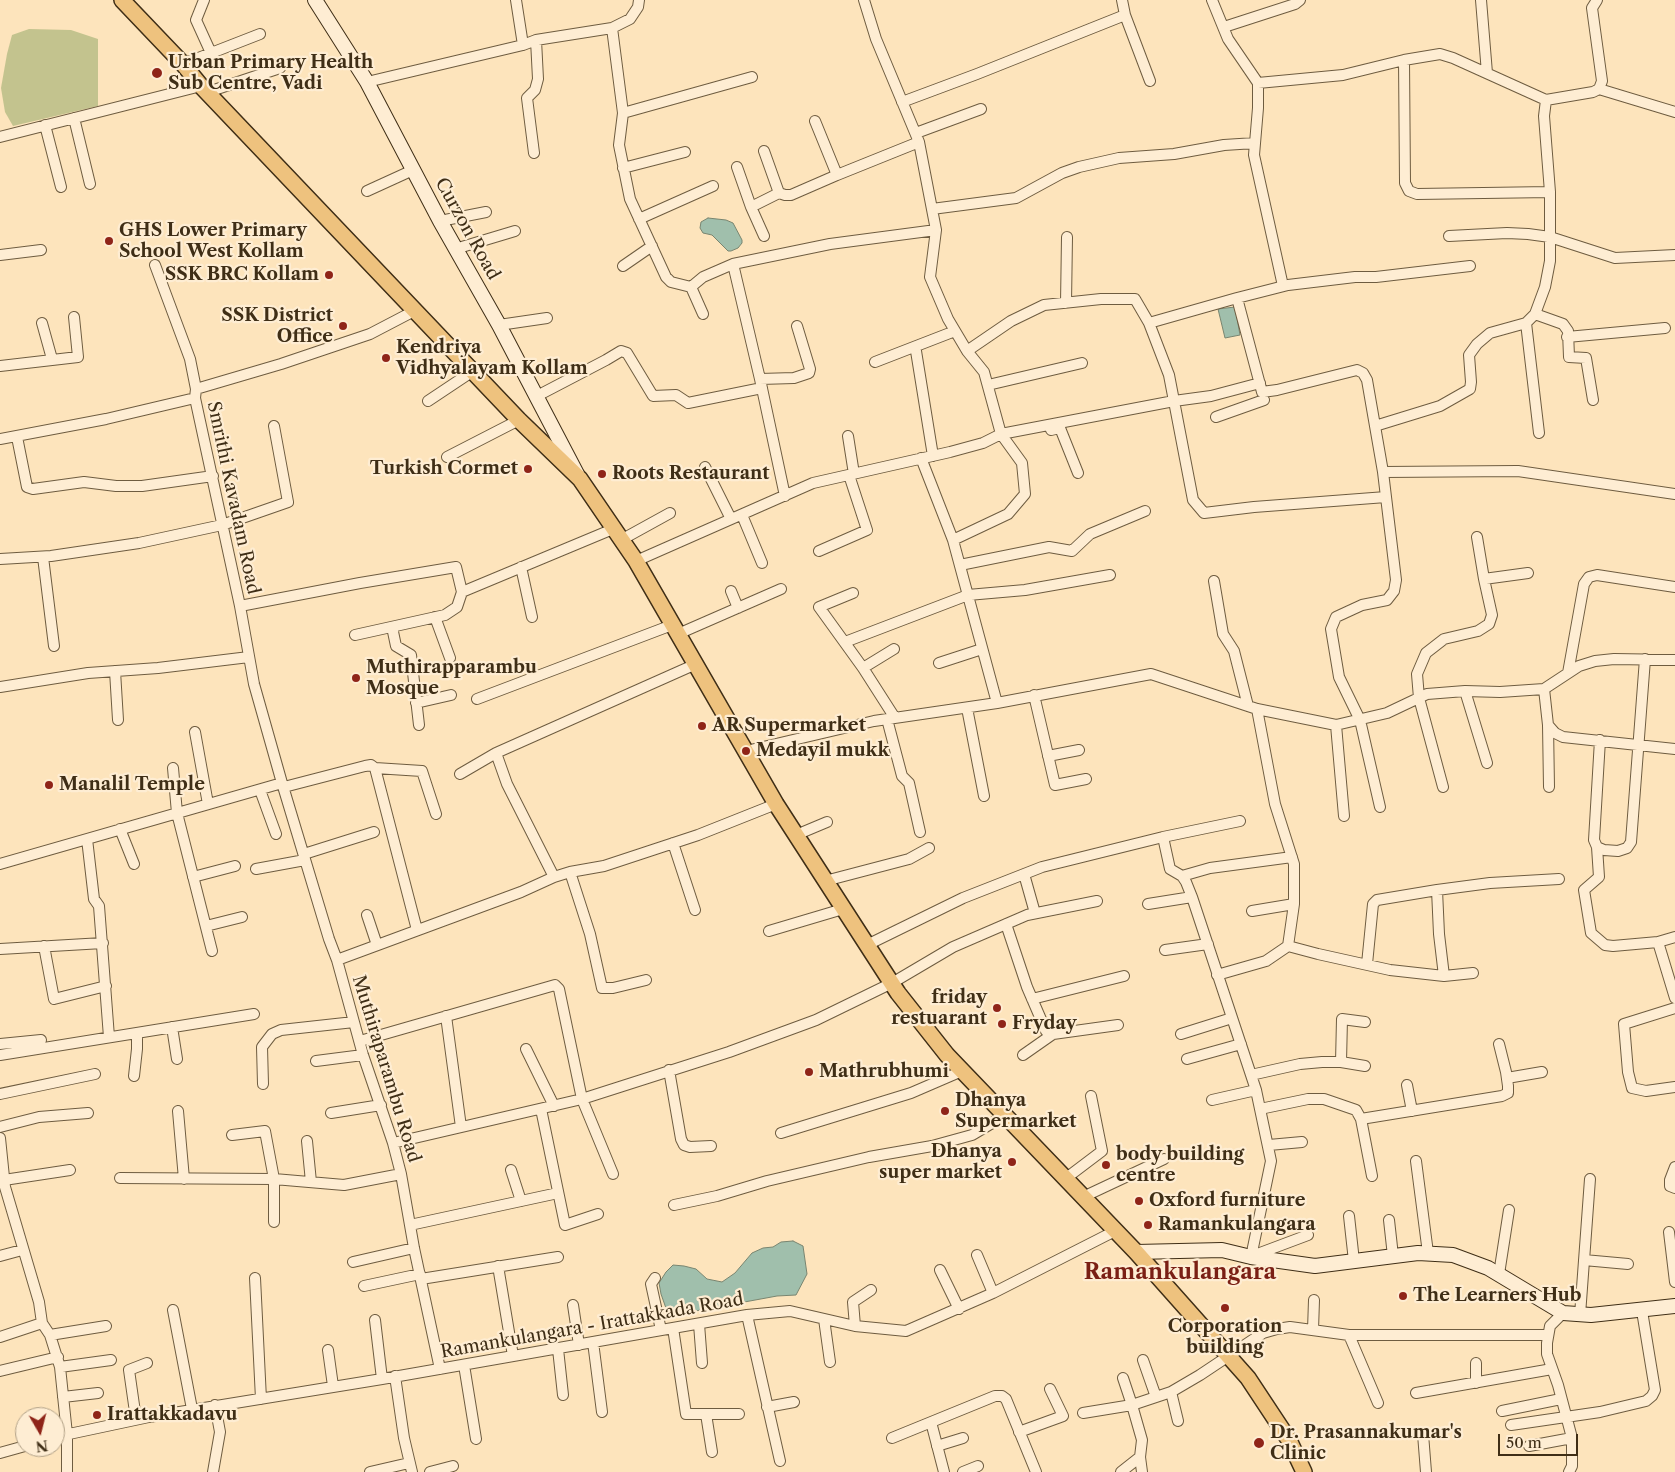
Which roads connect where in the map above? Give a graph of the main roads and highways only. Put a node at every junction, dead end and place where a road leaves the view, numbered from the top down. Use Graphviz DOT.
graph roads {
  1 [pos="122,0"];
  2 [pos="315,0"];
  3 [pos="580,479"];
  4 [pos="1136,1252"];
  5 [pos="1675,1306"];
  6 [pos="1304,1472"];
  1 -- 3 [label="main road"];
  2 -- 3 [label="main road, Curzon Road"];
  3 -- 4 [label="main road"];
  4 -- 5 [label="main road"];
  4 -- 6 [label="main road"];
}
